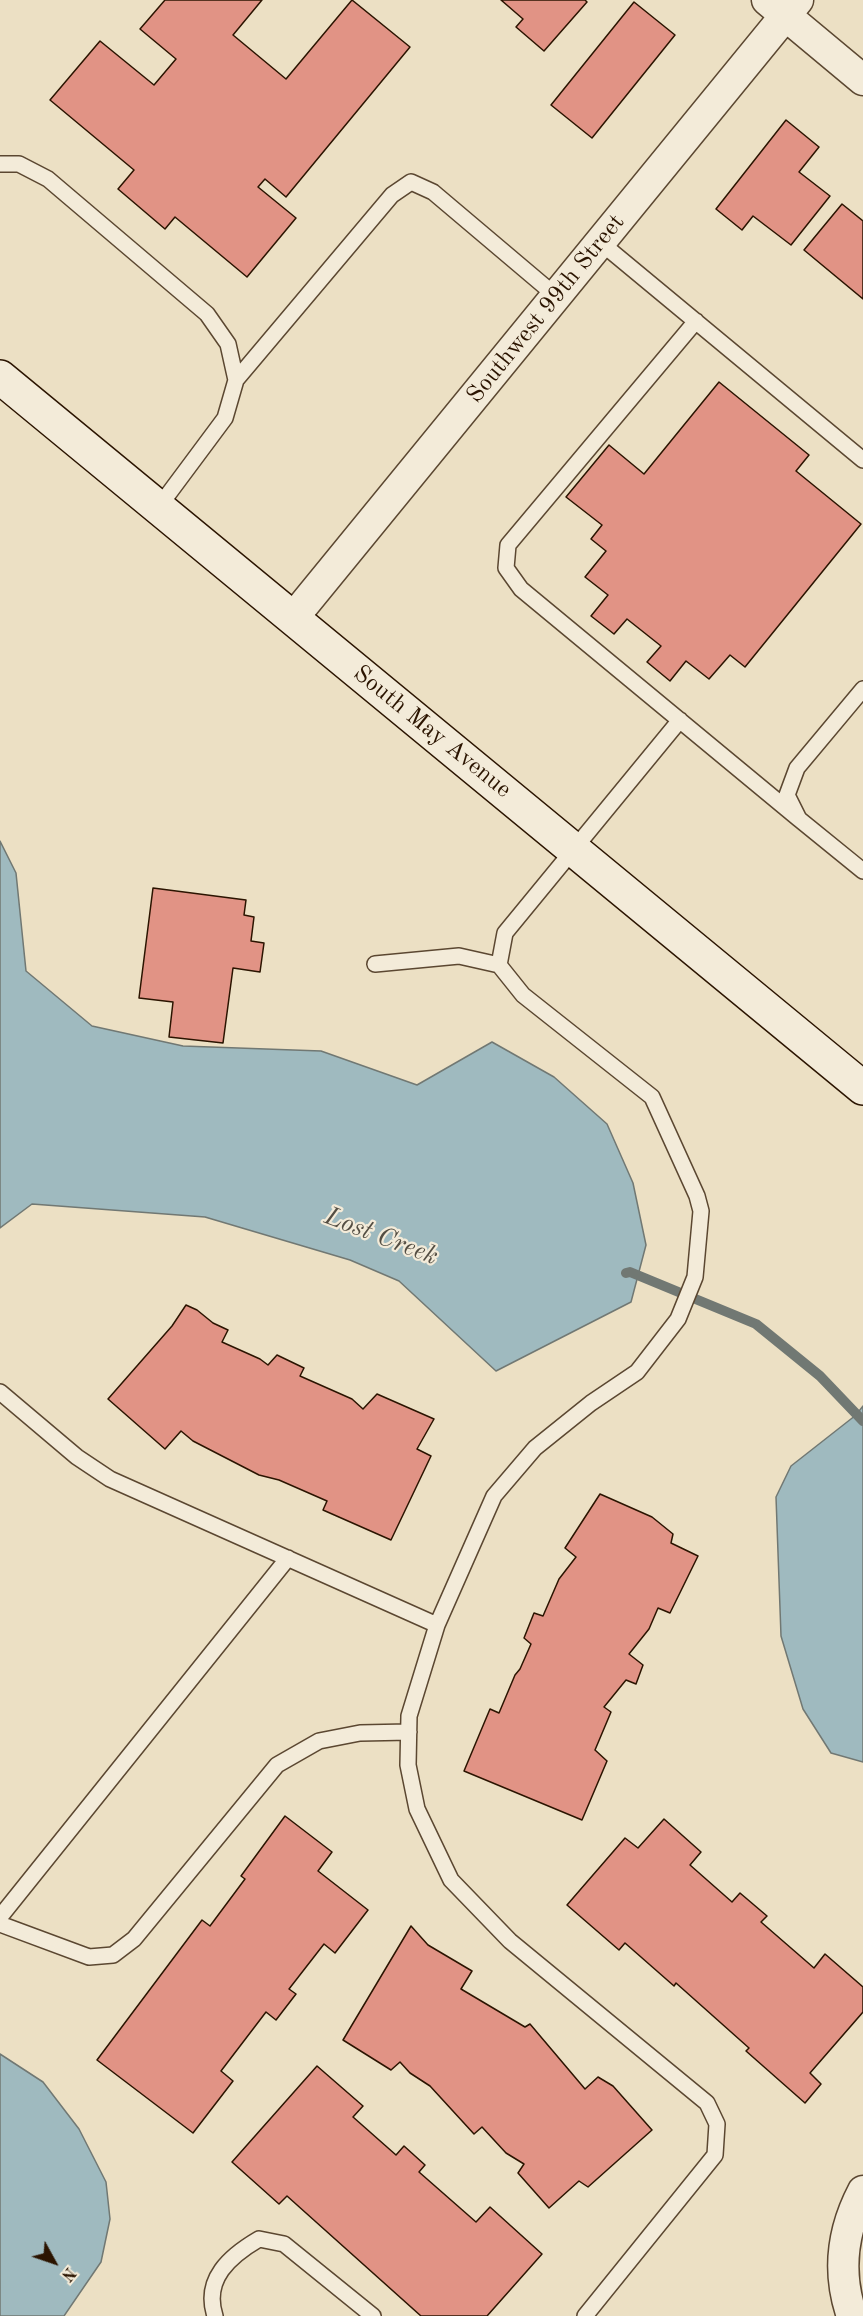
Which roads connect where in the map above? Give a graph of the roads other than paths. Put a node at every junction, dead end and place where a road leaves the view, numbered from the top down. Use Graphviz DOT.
graph roads {
  1 [pos="784,5"];
  2 [pos="863,80"];
  3 [pos="0,164"];
  4 [pos="600,242"];
  5 [pos="556,296"];
  6 [pos="696,321"];
  7 [pos="0,377"];
  8 [pos="236,380"];
  9 [pos="863,460"];
  10 [pos="158,508"];
  11 [pos="293,618"];
  12 [pos="863,689"];
  13 [pos="680,720"];
  14 [pos="799,819"];
  15 [pos="574,850"];
  16 [pos="863,871"];
  17 [pos="375,964"];
  18 [pos="499,965"];
  19 [pos="863,1088"];
  20 [pos="0,1392"];
  21 [pos="288,1558"];
  22 [pos="437,1625"];
  23 [pos="409,1732"];
  24 [pos="0,1917"];
  25 [pos="0,1924"];
  26 [pos="863,2191"];
  27 [pos="214,2316"];
  28 [pos="373,2316"];
  29 [pos="585,2316"];
  30 [pos="852,2316"];
  1 -- 2 [label="street"];
  1 -- 4 [label="street, Southwest 99th Street"];
  3 -- 8 [label="lane"];
  4 -- 5 [label="street, Southwest 99th Street"];
  4 -- 6 [label="lane"];
  5 -- 8 [label="lane"];
  5 -- 11 [label="street, Southwest 99th Street"];
  6 -- 9 [label="lane"];
  6 -- 13 [label="lane"];
  7 -- 10 [label="main road, South May Avenue"];
  8 -- 10 [label="lane"];
  10 -- 11 [label="main road, South May Avenue"];
  11 -- 15 [label="main road, South May Avenue"];
  12 -- 14 [label="lane"];
  13 -- 14 [label="lane"];
  13 -- 15 [label="lane"];
  14 -- 16 [label="lane"];
  15 -- 18 [label="lane"];
  15 -- 19 [label="main road, South May Avenue"];
  17 -- 18 [label="lane"];
  18 -- 22 [label="lane"];
  20 -- 21 [label="lane"];
  21 -- 22 [label="lane"];
  21 -- 24 [label="lane"];
  22 -- 23 [label="lane"];
  23 -- 25 [label="lane"];
  23 -- 29 [label="lane"];
  26 -- 30 [label="street"];
  27 -- 28 [label="lane"];
}
